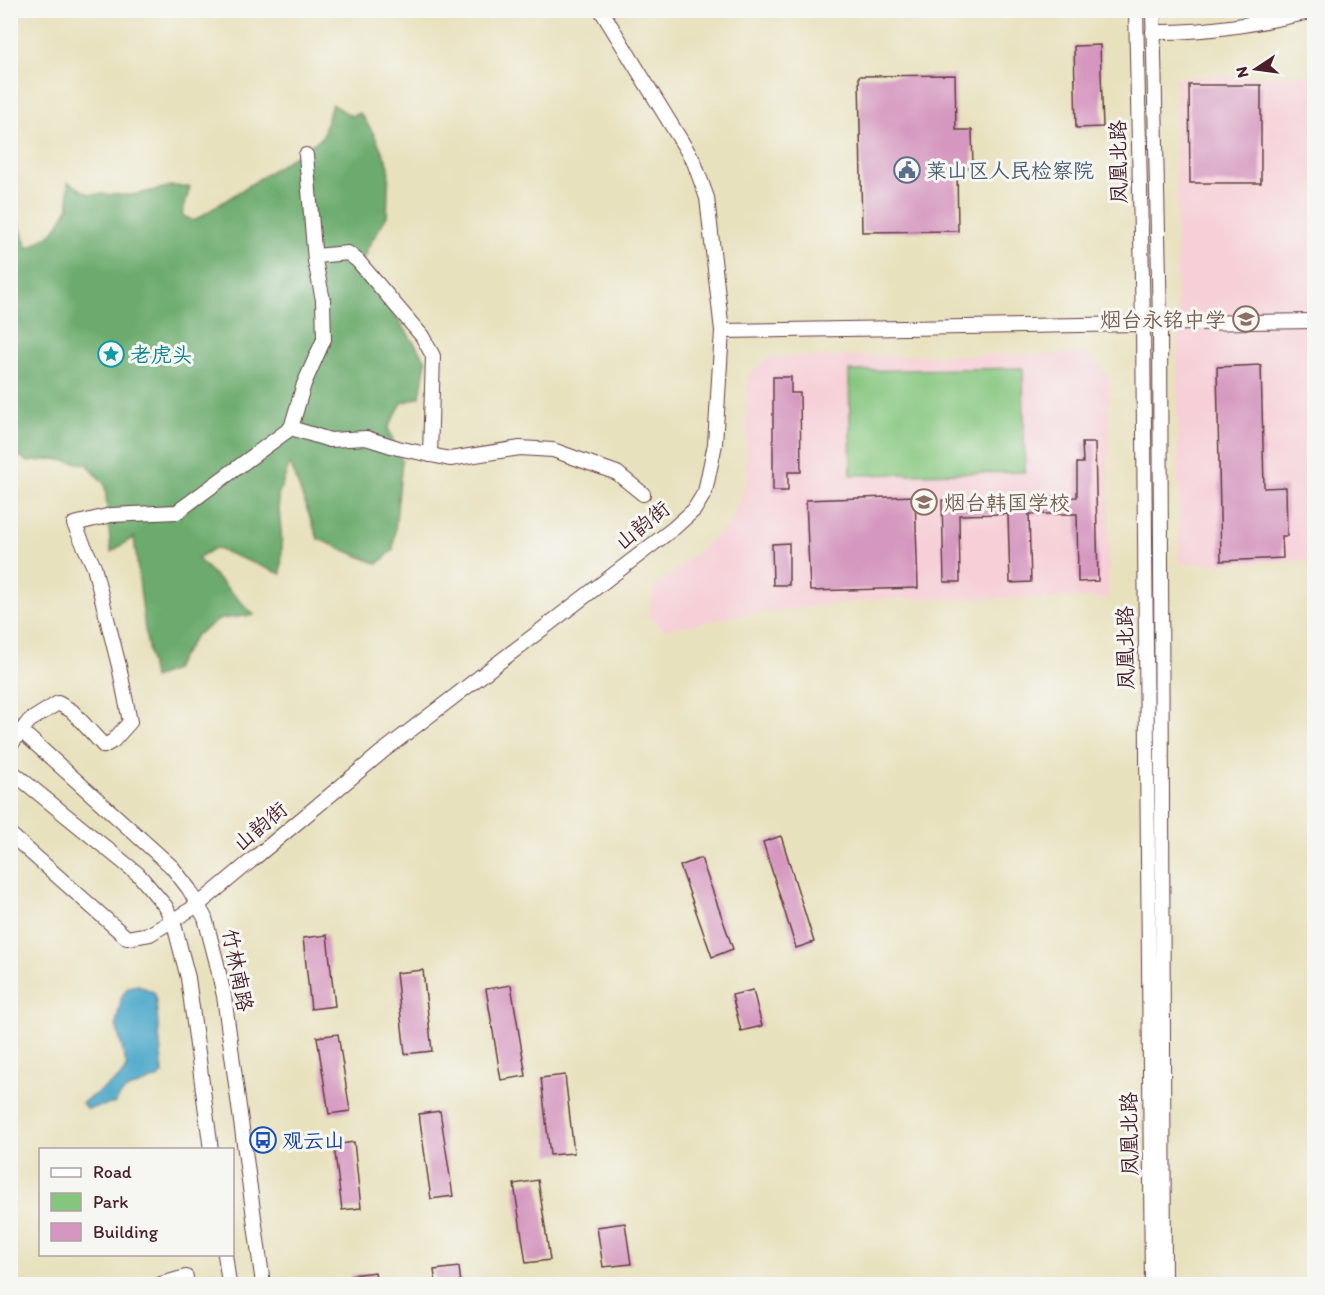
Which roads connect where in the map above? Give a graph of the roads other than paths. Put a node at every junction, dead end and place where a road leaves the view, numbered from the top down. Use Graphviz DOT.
graph roads {
  1 [pos="601,10"];
  2 [pos="1136,10"];
  3 [pos="1153,10"];
  4 [pos="1314,11"];
  5 [pos="1153,32"];
  6 [pos="306,155"];
  7 [pos="315,256"];
  8 [pos="1314,321"];
  9 [pos="1160,323"];
  10 [pos="1143,324"];
  11 [pos="722,331"];
  12 [pos="291,428"];
  13 [pos="430,454"];
  14 [pos="643,494"];
  15 [pos="28,737"];
  16 [pos="10,746"];
  17 [pos="10,770"];
  18 [pos="10,834"];
  19 [pos="198,904"];
  20 [pos="172,921"];
  21 [pos="211,1148"];
  22 [pos="225,1256"];
  23 [pos="186,1277"];
  24 [pos="161,1284"];
  25 [pos="229,1284"];
  26 [pos="263,1284"];
  27 [pos="1152,1284"];
  28 [pos="1164,1284"];
  1 -- 11 [label="street, 山韵街"];
  2 -- 10 [label="street, 凤凰北路"];
  3 -- 5 [label="street, 凤凰北路"];
  4 -- 5 [label="street"];
  5 -- 9 [label="street, 凤凰北路"];
  6 -- 7 [label="street"];
  7 -- 12 [label="street"];
  7 -- 13 [label="street"];
  8 -- 9 [label="street"];
  9 -- 10 [label="street"];
  9 -- 28 [label="street, 凤凰北路"];
  10 -- 11 [label="street"];
  10 -- 27 [label="street, 凤凰北路"];
  11 -- 19 [label="street, 山韵街"];
  12 -- 13 [label="street"];
  12 -- 16 [label="street"];
  13 -- 14 [label="street"];
  15 -- 19 [label="street, 竹林南路"];
  17 -- 20 [label="street"];
  18 -- 20 [label="street, 山韵街"];
  19 -- 20 [label="street, 山韵街"];
  19 -- 26 [label="street, 竹林南路"];
  20 -- 21 [label="street"];
  22 -- 25 [label="street"];
  23 -- 24 [label="street"];
}
